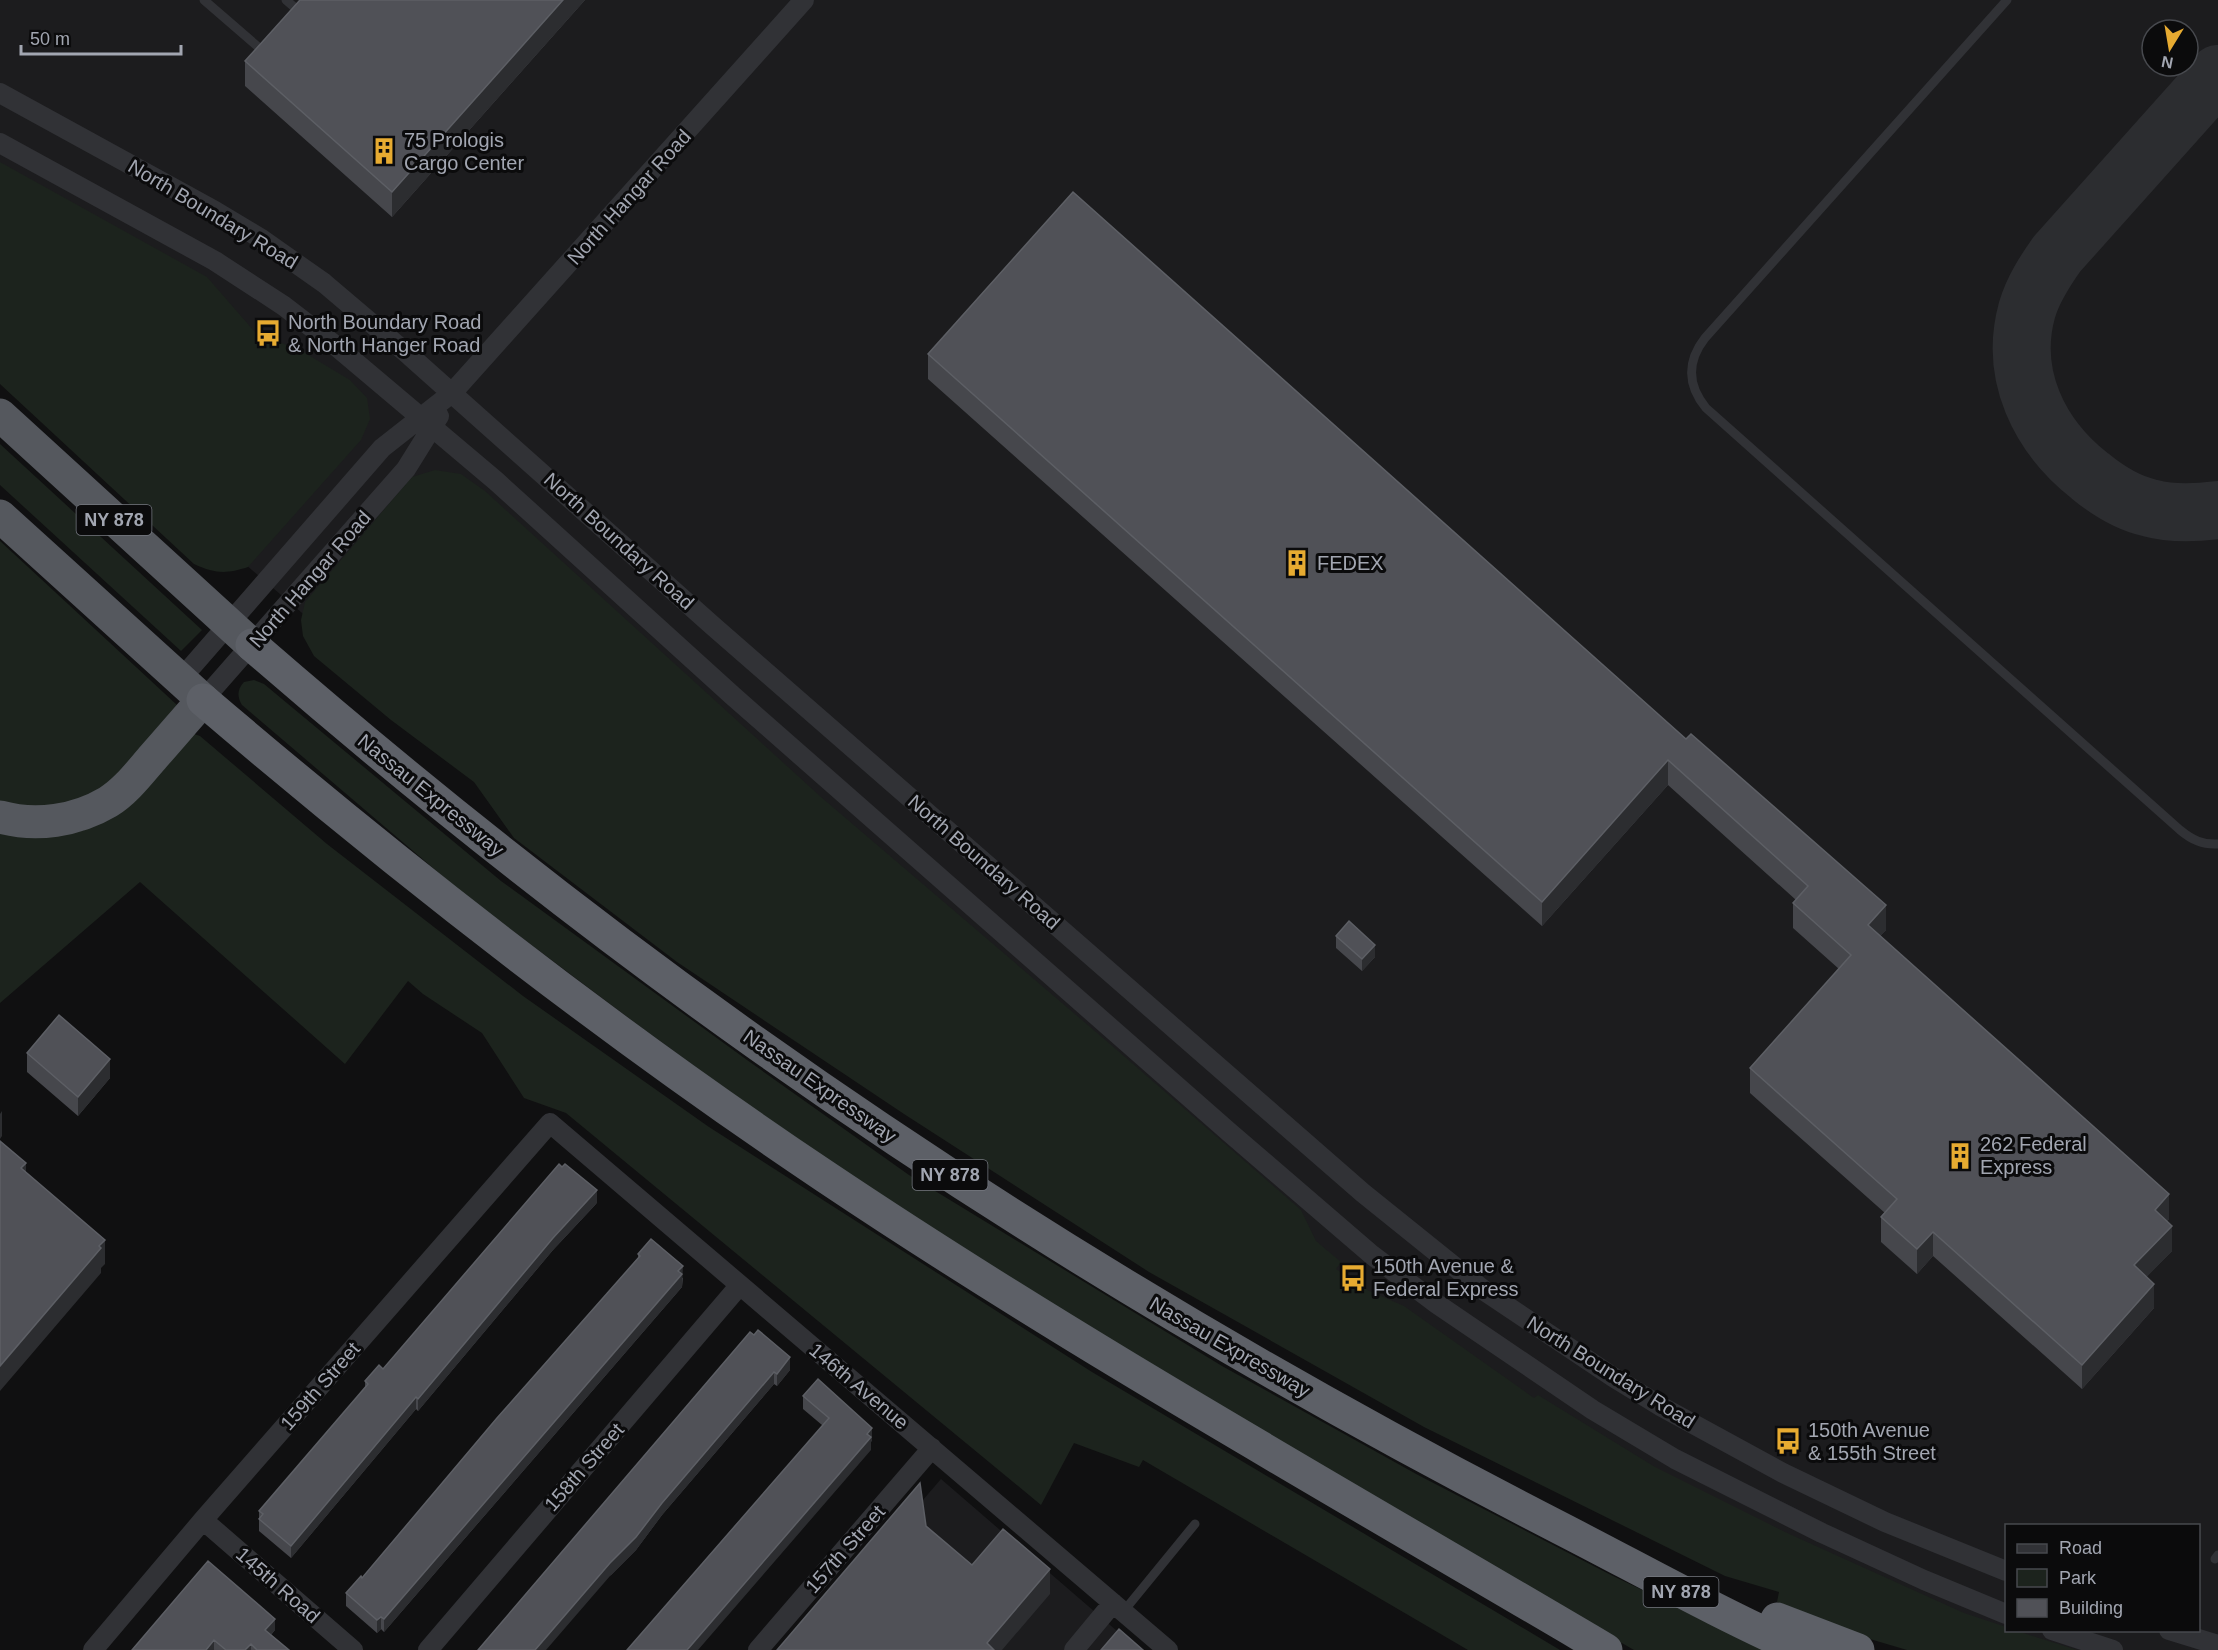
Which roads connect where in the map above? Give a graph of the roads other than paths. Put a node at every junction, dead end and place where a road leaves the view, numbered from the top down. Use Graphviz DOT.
graph roads {
  1 [pos="204,0"];
  2 [pos="286,0"];
  3 [pos="804,0"];
  4 [pos="2007,0"];
  5 [pos="300,12"];
  6 [pos="264,52"];
  7 [pos="0,93"];
  8 [pos="0,143"];
  9 [pos="452,393"];
  10 [pos="0,415"];
  11 [pos="427,423"];
  12 [pos="0,516"];
  13 [pos="240,635"];
  14 [pos="192,690"];
  15 [pos="0,817"];
  16 [pos="2218,844"];
  17 [pos="550,1123"];
  18 [pos="740,1285"];
  19 [pos="932,1448"];
  20 [pos="203,1520"];
  21 [pos="1195,1524"];
  22 [pos="1564,1530"];
  23 [pos="2005,1570"];
  24 [pos="1118,1607"];
  25 [pos="2005,1613"];
  26 [pos="2058,1632"];
  27 [pos="2175,1632"];
  28 [pos="2218,1646"];
  29 [pos="93,1650"];
  30 [pos="353,1650"];
  31 [pos="428,1650"];
  32 [pos="758,1650"];
  33 [pos="1074,1650"];
  34 [pos="1168,1650"];
  35 [pos="1606,1650"];
  36 [pos="1801,1650"];
  37 [pos="1858,1650"];
  38 [pos="2113,1650"];
  1 -- 6 [label="lane"];
  2 -- 5 [label="lane"];
  3 -- 9 [label="street, North Hangar Road"];
  4 -- 16 [label="lane"];
  7 -- 9 [label="street, North Boundary Road"];
  8 -- 11 [label="street, North Boundary Road"];
  9 -- 11 [label="street, North Hangar Road"];
  9 -- 23 [label="street, North Boundary Road"];
  10 -- 13 [label="highway, Nassau Expressway / NY 878"];
  11 -- 13 [label="street, North Hangar Road"];
  11 -- 13 [label="street, North Hangar Road"];
  11 -- 25 [label="street, North Boundary Road"];
  12 -- 14 [label="highway"];
  13 -- 14 [label="street, North Hangar Road"];
  13 -- 14 [label="street, North Hangar Road"];
  13 -- 22 [label="highway, Nassau Expressway / NY 878"];
  14 -- 15 [label="highway"];
  14 -- 35 [label="highway"];
  17 -- 18 [label="street, 146th Avenue"];
  17 -- 20 [label="street, 159th Street"];
  18 -- 19 [label="street, 146th Avenue"];
  18 -- 31 [label="street, 158th Street"];
  19 -- 24 [label="street, 146th Avenue"];
  19 -- 32 [label="street, 157th Street"];
  20 -- 29 [label="street, 159th Street"];
  20 -- 30 [label="street, 145th Road"];
  21 -- 24 [label="lane"];
  22 -- 36 [label="highway, Nassau Expressway / NY 878"];
  22 -- 37 [label="highway"];
  24 -- 33 [label="street"];
  24 -- 34 [label="street, 146th Avenue"];
  26 -- 38 [label="street"];
  27 -- 28 [label="street"];
}
